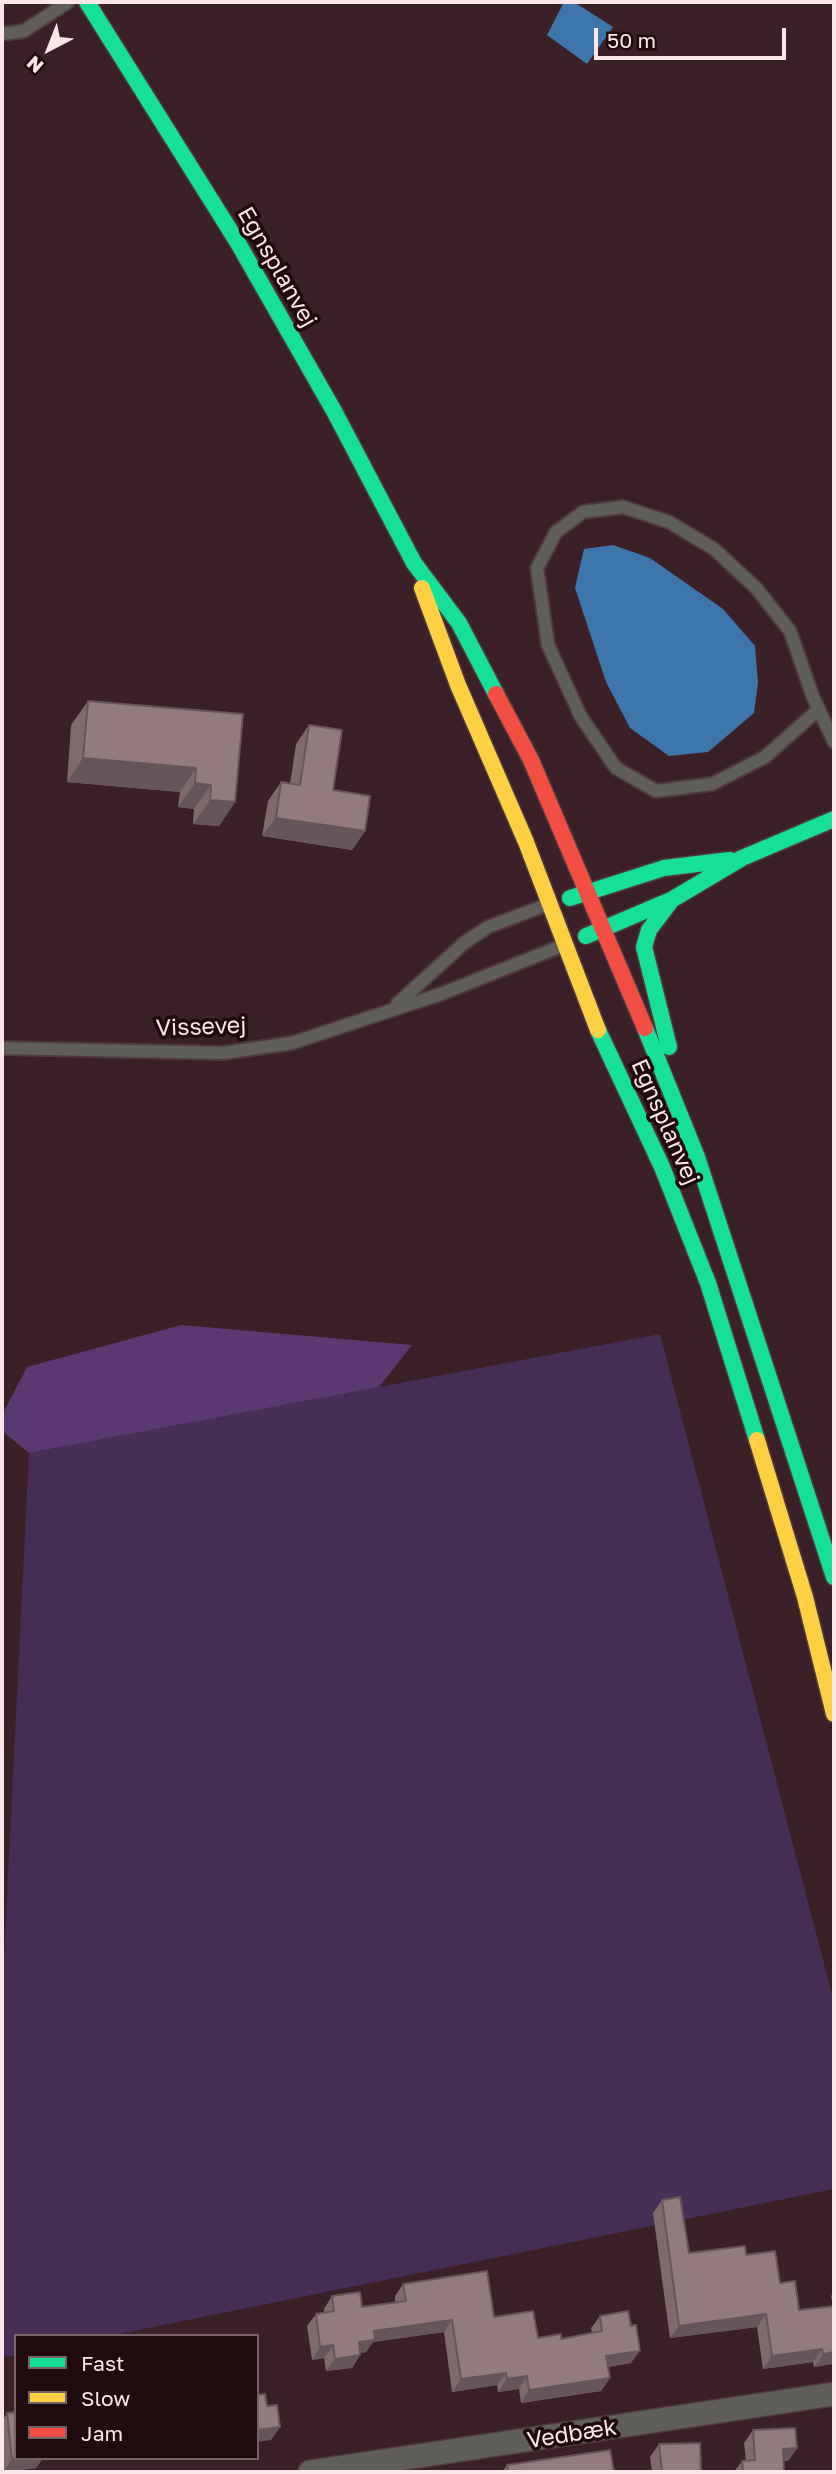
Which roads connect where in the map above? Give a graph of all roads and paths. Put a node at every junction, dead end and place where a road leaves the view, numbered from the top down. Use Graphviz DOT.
graph roads {
  1 [pos="68,2"];
  2 [pos="87,2"];
  3 [pos="2,34"];
  4 [pos="414,563"];
  5 [pos="458,685"];
  6 [pos="819,709"];
  7 [pos="834,742"];
  8 [pos="530,811"];
  9 [pos="834,819"];
  10 [pos="742,858"];
  11 [pos="568,891"];
  12 [pos="589,891"];
  13 [pos="673,899"];
  14 [pos="550,904"];
  15 [pos="604,928"];
  16 [pos="565,945"];
  17 [pos="395,1007"];
  18 [pos="2,1048"];
  19 [pos="697,1157"];
  20 [pos="834,1577"];
  21 [pos="834,1714"];
  22 [pos="834,2394"];
  23 [pos="310,2472"];
  1 -- 3 [label="lane"];
  2 -- 4 [label="main road, Egnsplanvej"];
  4 -- 5 [label="main road, Egnsplanvej"];
  4 -- 12 [label="main road, Egnsplanvej"];
  5 -- 8 [label="main road"];
  5 -- 14 [label="main road, Egnsplanvej"];
  6 -- 6 [label="lane"];
  6 -- 7 [label="lane"];
  9 -- 10 [label="main road, Vissevej"];
  10 -- 12 [label="main road, Vissevej"];
  10 -- 13 [label="main road, Vissevej"];
  11 -- 12 [label="main road, Vissevej"];
  11 -- 14 [label="main road, Vissevej"];
  11 -- 15 [label="main road"];
  12 -- 15 [label="main road, Egnsplanvej"];
  13 -- 15 [label="main road, Vissevej"];
  13 -- 19 [label="main road"];
  14 -- 16 [label="main road, Egnsplanvej"];
  14 -- 17 [label="lane, Vissevej"];
  15 -- 16 [label="main road, Vissevej"];
  15 -- 19 [label="main road, Egnsplanvej"];
  16 -- 17 [label="lane, Vissevej"];
  16 -- 21 [label="main road, Egnsplanvej"];
  17 -- 18 [label="lane, Vissevej"];
  19 -- 20 [label="main road, Egnsplanvej"];
  22 -- 23 [label="street, Vedbæk"];
}
